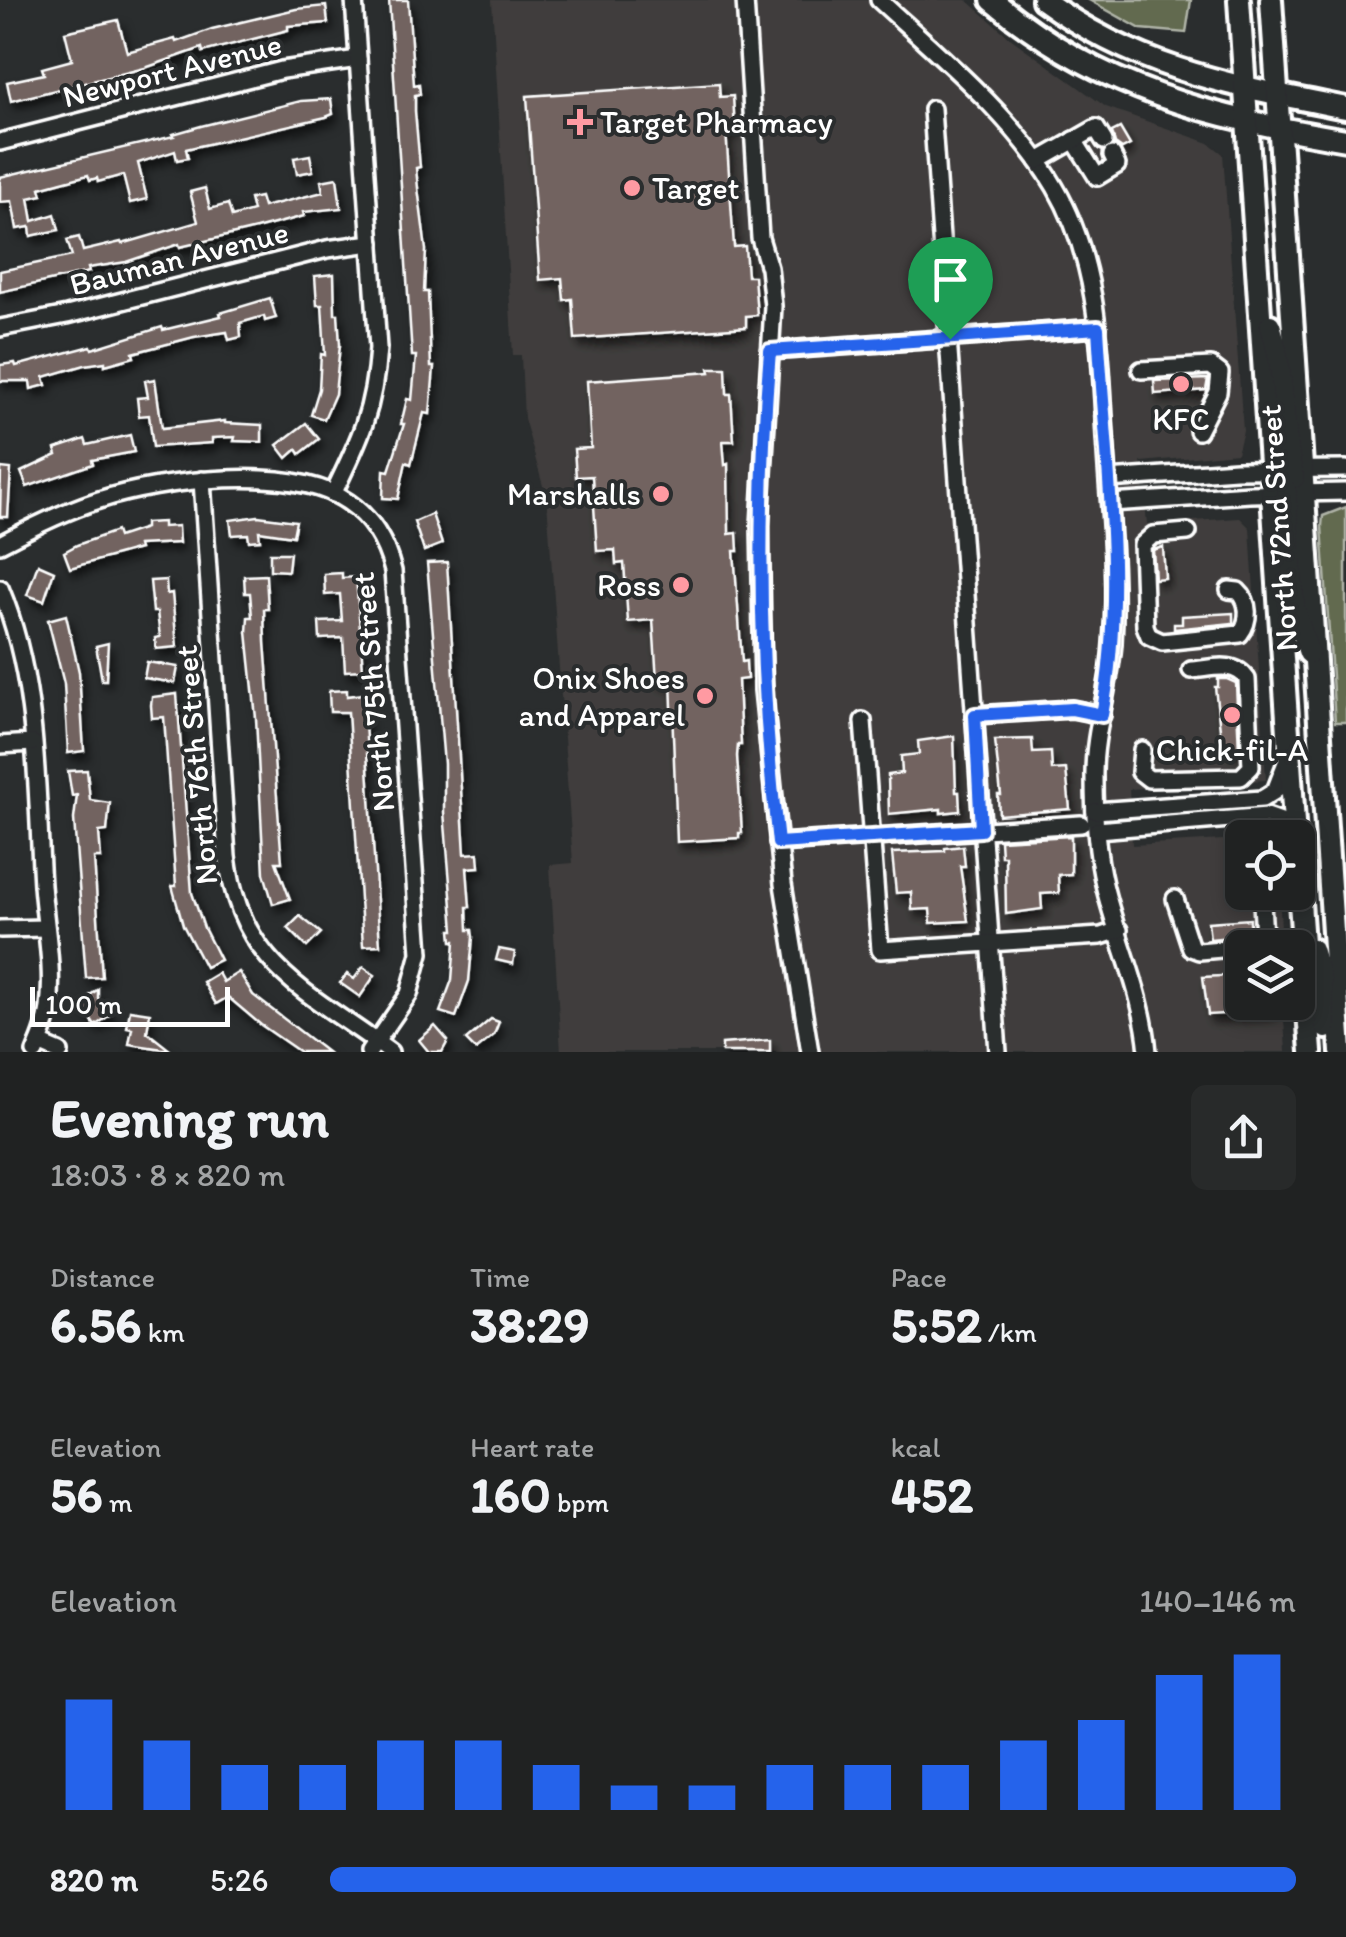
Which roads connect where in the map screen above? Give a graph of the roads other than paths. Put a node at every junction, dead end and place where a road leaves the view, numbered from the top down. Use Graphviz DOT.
graph roads {
  1 [pos="354,0"];
  2 [pos="746,0"];
  3 [pos="878,0"];
  4 [pos="992,0"];
  5 [pos="1044,0"];
  6 [pos="1238,0"];
  7 [pos="1271,0"];
  8 [pos="358,59"];
  9 [pos="1244,89"];
  10 [pos="1277,96"];
  11 [pos="1346,108"];
  12 [pos="932,109"];
  13 [pos="1247,123"];
  14 [pos="1280,129"];
  15 [pos="1074,140"];
  16 [pos="1346,140"];
  17 [pos="0,142"];
  18 [pos="1038,161"];
  19 [pos="371,243"];
  20 [pos="0,328"];
  21 [pos="1098,328"];
  22 [pos="950,339"];
  23 [pos="770,351"];
  24 [pos="1141,370"];
  25 [pos="1198,432"];
  26 [pos="1289,470"];
  27 [pos="1346,470"];
  28 [pos="1108,479"];
  29 [pos="202,480"];
  30 [pos="1346,492"];
  31 [pos="333,494"];
  32 [pos="1289,495"];
  33 [pos="1110,504"];
  34 [pos="1188,532"];
  35 [pos="0,544"];
  36 [pos="0,588"];
  37 [pos="1229,590"];
  38 [pos="1191,670"];
  39 [pos="975,715"];
  40 [pos="1102,715"];
  41 [pos="863,721"];
  42 [pos="33,743"];
  43 [pos="0,746"];
  44 [pos="1142,750"];
  45 [pos="1289,751"];
  46 [pos="1095,810"];
  47 [pos="1278,820"];
  48 [pos="1293,820"];
  49 [pos="1081,824"];
  50 [pos="981,830"];
  51 [pos="1097,830"];
  52 [pos="872,837"];
  53 [pos="778,843"];
  54 [pos="1175,898"];
  55 [pos="1262,910"];
  56 [pos="1300,910"];
  57 [pos="1302,910"];
  58 [pos="46,928"];
  59 [pos="0,929"];
  60 [pos="1119,930"];
  61 [pos="990,943"];
  62 [pos="37,1048"];
  63 [pos="378,1049"];
  64 [pos="60,1052"];
  65 [pos="810,1052"];
  66 [pos="998,1052"];
  67 [pos="1148,1052"];
  68 [pos="1310,1052"];
  69 [pos="1328,1052"];
  70 [pos="1341,1052"];
  1 -- 8 [label="street"];
  2 -- 23 [label="street"];
  3 -- 18 [label="street"];
  4 -- 13 [label="main road"];
  5 -- 9 [label="main road"];
  6 -- 9 [label="main road, North 72nd Street"];
  7 -- 10 [label="main road, North 72nd Street"];
  8 -- 17 [label="street, Newport Avenue"];
  8 -- 19 [label="street"];
  9 -- 10 [label="main road"];
  9 -- 13 [label="main road, North 72nd Street"];
  10 -- 11 [label="main road"];
  10 -- 14 [label="main road, North 72nd Street"];
  12 -- 22 [label="street"];
  13 -- 14 [label="main road"];
  13 -- 26 [label="main road, North 72nd Street"];
  14 -- 16 [label="main road"];
  14 -- 26 [label="main road, North 72nd Street"];
  15 -- 15 [label="street"];
  15 -- 18 [label="street"];
  18 -- 21 [label="street"];
  19 -- 20 [label="street, Bauman Avenue"];
  19 -- 31 [label="street"];
  21 -- 22 [label="street"];
  21 -- 28 [label="street"];
  22 -- 23 [label="street"];
  22 -- 39 [label="street"];
  23 -- 53 [label="street"];
  24 -- 25 [label="street"];
  26 -- 27 [label="street"];
  26 -- 28 [label="street"];
  26 -- 32 [label="main road, North 72nd Street"];
  26 -- 32 [label="main road"];
  28 -- 33 [label="street"];
  29 -- 31 [label="street"];
  29 -- 35 [label="street"];
  29 -- 63 [label="street, North 76th Street"];
  30 -- 32 [label="street"];
  31 -- 63 [label="street, North 75th Street"];
  32 -- 33 [label="street"];
  32 -- 45 [label="main road, North 72nd Street"];
  32 -- 70 [label="main road, North 72nd Street"];
  33 -- 40 [label="street"];
  34 -- 37 [label="street"];
  36 -- 42 [label="street"];
  38 -- 44 [label="street"];
  39 -- 40 [label="street"];
  39 -- 50 [label="street"];
  40 -- 46 [label="street"];
  41 -- 52 [label="street"];
  42 -- 43 [label="street"];
  42 -- 58 [label="street"];
  45 -- 46 [label="street"];
  45 -- 48 [label="main road, North 72nd Street"];
  46 -- 51 [label="street"];
  47 -- 51 [label="street"];
  49 -- 50 [label="street"];
  50 -- 52 [label="street"];
  50 -- 61 [label="street"];
  51 -- 60 [label="street"];
  52 -- 53 [label="street"];
  52 -- 61 [label="street"];
  53 -- 65 [label="street"];
  54 -- 55 [label="street"];
  56 -- 68 [label="main road"];
  57 -- 69 [label="main road"];
  58 -- 59 [label="street"];
  58 -- 62 [label="street"];
  60 -- 61 [label="street"];
  60 -- 67 [label="street"];
  61 -- 66 [label="street"];
  62 -- 64 [label="street"];
}
